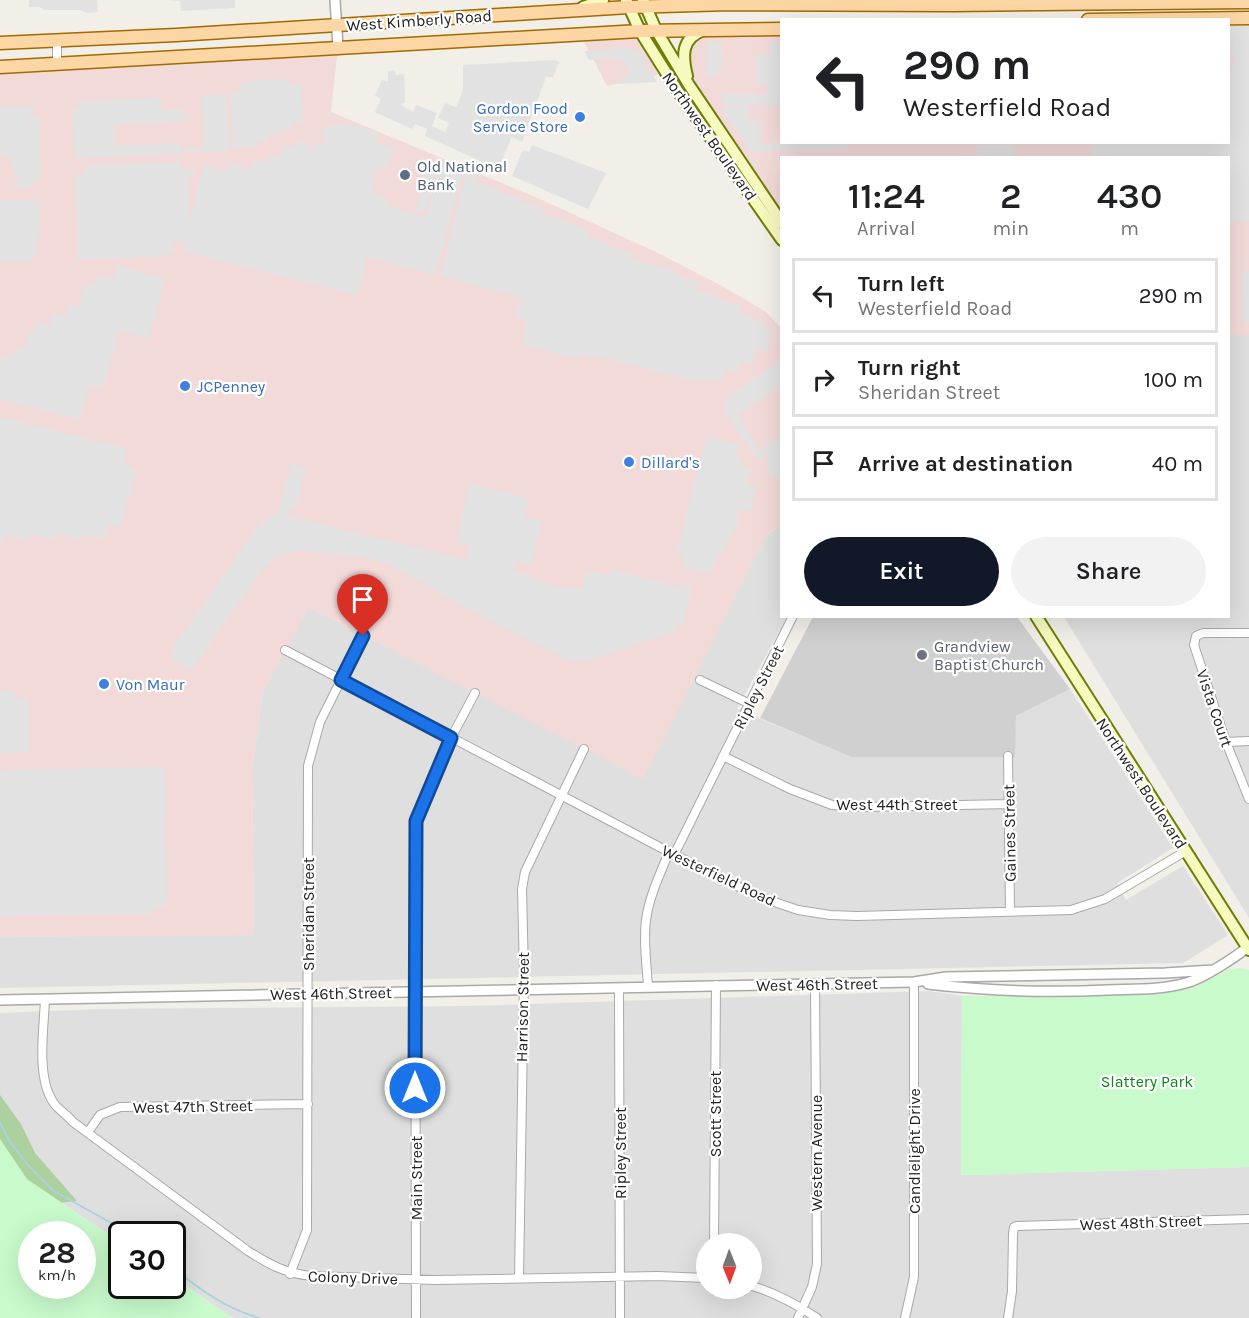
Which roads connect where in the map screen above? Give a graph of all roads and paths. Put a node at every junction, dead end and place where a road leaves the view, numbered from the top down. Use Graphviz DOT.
graph roads {
  1 [pos="335,0"];
  2 [pos="603,0"];
  3 [pos="1126,2"];
  4 [pos="1249,2"];
  5 [pos="627,3"];
  6 [pos="644,3"];
  7 [pos="573,10"];
  8 [pos="1122,18"];
  9 [pos="1131,18"];
  10 [pos="1230,18"];
  11 [pos="1249,18"];
  12 [pos="336,25"];
  13 [pos="780,29"];
  14 [pos="656,30"];
  15 [pos="706,30"];
  16 [pos="640,31"];
  17 [pos="57,40"];
  18 [pos="0,43"];
  19 [pos="338,47"];
  20 [pos="57,64"];
  21 [pos="0,67"];
  22 [pos="689,85"];
  23 [pos="780,220"];
  24 [pos="780,237"];
  25 [pos="792,618"];
  26 [pos="1037,618"];
  27 [pos="1249,633"];
  28 [pos="363,636"];
  29 [pos="285,650"];
  30 [pos="341,680"];
  31 [pos="700,680"];
  32 [pos="475,693"];
  33 [pos="750,704"];
  34 [pos="451,738"];
  35 [pos="1249,741"];
  36 [pos="1226,742"];
  37 [pos="584,749"];
  38 [pos="723,756"];
  39 [pos="1008,756"];
  40 [pos="561,796"];
  41 [pos="1249,799"];
  42 [pos="1009,804"];
  43 [pos="1185,851"];
  44 [pos="672,854"];
  45 [pos="1010,911"];
  46 [pos="1248,948"];
  47 [pos="1213,970"];
  48 [pos="914,982"];
  49 [pos="815,984"];
  50 [pos="716,985"];
  51 [pos="648,987"];
  52 [pos="619,988"];
  53 [pos="523,990"];
  54 [pos="415,992"];
  55 [pos="308,993"];
  56 [pos="45,999"];
  57 [pos="0,1000"];
  58 [pos="308,1104"];
  59 [pos="88,1132"];
  60 [pos="1249,1219"];
  61 [pos="714,1233"];
  62 [pos="290,1274"];
  63 [pos="620,1277"];
  64 [pos="519,1278"];
  65 [pos="696,1278"];
  66 [pos="416,1279"];
  67 [pos="762,1290"];
  68 [pos="803,1308"];
  69 [pos="416,1318"];
  70 [pos="620,1318"];
  71 [pos="798,1318"];
  72 [pos="817,1318"];
  73 [pos="905,1318"];
  74 [pos="1008,1318"];
  1 -- 12 [label="street"];
  2 -- 7 [label="main road"];
  3 -- 4 [label="main road, West Kimberly Road"];
  3 -- 6 [label="main road, West Kimberly Road"];
  3 -- 8 [label="street"];
  3 -- 9 [label="street"];
  5 -- 6 [label="main road, West Kimberly Road"];
  5 -- 7 [label="main road, West Kimberly Road"];
  5 -- 16 [label="main road"];
  6 -- 14 [label="main road"];
  7 -- 12 [label="main road, West Kimberly Road"];
  10 -- 11 [label="main road"];
  12 -- 17 [label="main road, West Kimberly Road"];
  12 -- 19 [label="street"];
  13 -- 15 [label="main road, West Kimberly Road"];
  14 -- 15 [label="main road, West Kimberly Road"];
  14 -- 16 [label="main road, West Kimberly Road"];
  14 -- 22 [label="main road, Northwest Boulevard"];
  15 -- 22 [label="main road"];
  16 -- 19 [label="main road, West Kimberly Road"];
  16 -- 24 [label="main road, Northwest Boulevard"];
  17 -- 18 [label="main road, West Kimberly Road"];
  17 -- 20 [label="street"];
  19 -- 20 [label="main road, West Kimberly Road"];
  20 -- 21 [label="main road, West Kimberly Road"];
  22 -- 23 [label="main road, Northwest Boulevard"];
  25 -- 33 [label="street, Ripley Street"];
  26 -- 43 [label="main road, Northwest Boulevard"];
  27 -- 36 [label="street, Vista Court"];
  28 -- 30 [label="street, Sheridan Street"];
  29 -- 30 [label="street, Westerfield Road"];
  30 -- 34 [label="street, Westerfield Road"];
  30 -- 55 [label="street, Sheridan Street"];
  31 -- 33 [label="street"];
  32 -- 34 [label="street, Main Street"];
  33 -- 38 [label="street, Ripley Street"];
  34 -- 40 [label="street, Westerfield Road"];
  34 -- 54 [label="street, Main Street"];
  35 -- 36 [label="street"];
  36 -- 41 [label="street, Vista Court"];
  37 -- 40 [label="street, Harrison Street"];
  38 -- 42 [label="street, West 44th Street"];
  38 -- 44 [label="street, Ripley Street"];
  39 -- 42 [label="street, Gaines Street"];
  40 -- 44 [label="street, Westerfield Road"];
  40 -- 53 [label="street, Harrison Street"];
  42 -- 45 [label="street, Gaines Street"];
  43 -- 45 [label="street, Westerfield Road"];
  43 -- 46 [label="main road, Northwest Boulevard"];
  44 -- 45 [label="street, Westerfield Road"];
  44 -- 51 [label="street, Ripley Street"];
  46 -- 47 [label="street, West 46th Street"];
  47 -- 48 [label="street, West 46th Street"];
  47 -- 48 [label="street, West 46th Street"];
  48 -- 49 [label="street, West 46th Street"];
  48 -- 73 [label="street, Candlelight Drive"];
  49 -- 50 [label="street, West 46th Street"];
  49 -- 68 [label="street, Western Avenue"];
  50 -- 51 [label="street, West 46th Street"];
  50 -- 61 [label="street, Scott Street"];
  51 -- 52 [label="street, West 46th Street"];
  52 -- 53 [label="street, West 46th Street"];
  52 -- 63 [label="street, Ripley Street"];
  53 -- 54 [label="street, West 46th Street"];
  53 -- 64 [label="street, Harrison Street"];
  54 -- 55 [label="street, West 46th Street"];
  54 -- 66 [label="street, Main Street"];
  55 -- 56 [label="street, West 46th Street"];
  55 -- 58 [label="street, Sheridan Street"];
  56 -- 57 [label="street, West 46th Street"];
  56 -- 59 [label="street, Colony Drive"];
  58 -- 59 [label="street, West 47th Street"];
  58 -- 62 [label="street, Sheridan Street"];
  59 -- 62 [label="street, Colony Drive"];
  60 -- 74 [label="street, West 48th Street"];
  62 -- 66 [label="street, Colony Drive"];
  63 -- 64 [label="street, Colony Drive"];
  63 -- 65 [label="street, Colony Drive"];
  63 -- 70 [label="street, Ripley Street"];
  64 -- 66 [label="street, Colony Drive"];
  66 -- 69 [label="street, Main Street"];
  67 -- 68 [label="street"];
  68 -- 71 [label="street, Western Avenue"];
  68 -- 72 [label="street"];
}
